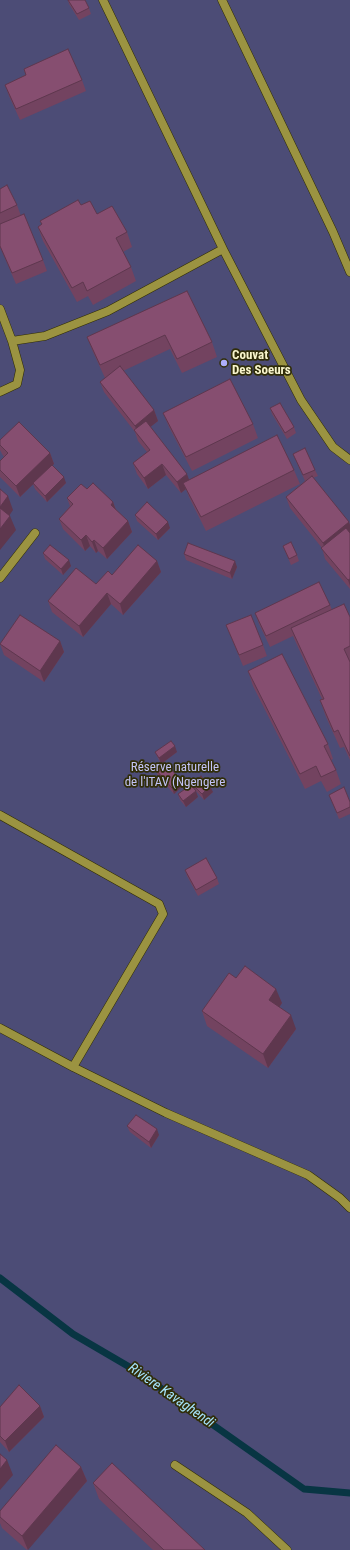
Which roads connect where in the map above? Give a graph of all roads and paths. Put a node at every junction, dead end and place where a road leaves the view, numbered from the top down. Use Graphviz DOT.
graph roads {
  1 [pos="103,0"];
  2 [pos="222,0"];
  3 [pos="223,249"];
  4 [pos="350,272"];
  5 [pos="0,309"];
  6 [pos="12,341"];
  7 [pos="0,392"];
  8 [pos="350,460"];
  9 [pos="35,533"];
  10 [pos="0,578"];
  11 [pos="0,815"];
  12 [pos="0,1028"];
  13 [pos="73,1067"];
  14 [pos="350,1208"];
  15 [pos="175,1465"];
  16 [pos="288,1550"];
  1 -- 3 [label="street"];
  2 -- 4 [label="street"];
  3 -- 6 [label="street"];
  3 -- 8 [label="street"];
  5 -- 6 [label="street"];
  6 -- 7 [label="street"];
  9 -- 10 [label="street"];
  11 -- 13 [label="street"];
  12 -- 13 [label="street"];
  13 -- 14 [label="street"];
  15 -- 16 [label="street"];
}
